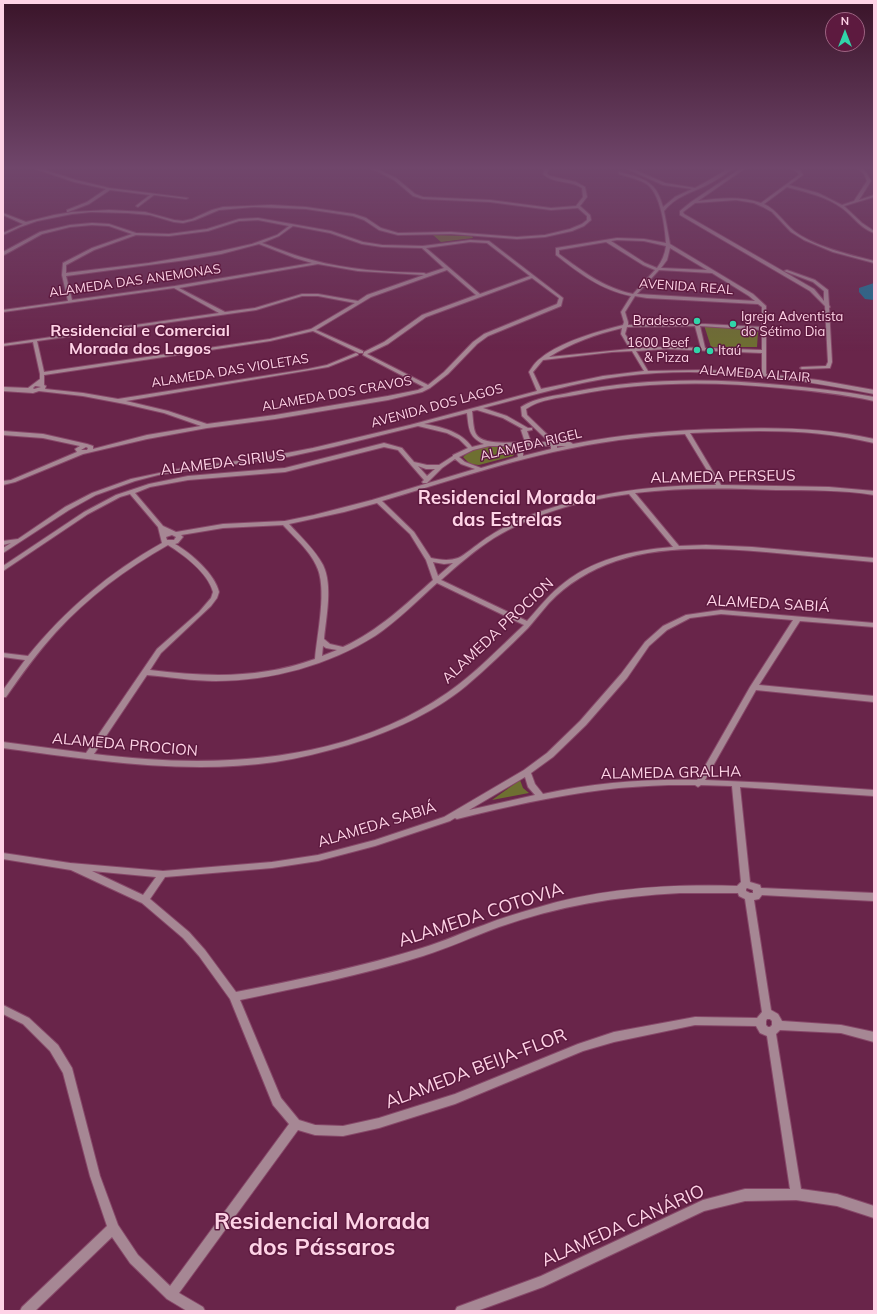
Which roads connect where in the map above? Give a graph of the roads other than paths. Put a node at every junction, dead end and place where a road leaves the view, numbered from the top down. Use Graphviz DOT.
graph roads {
  1 [pos="14,228"];
  2 [pos="59,228"];
  3 [pos="119,228"];
  4 [pos="213,228"];
  5 [pos="289,228"];
  6 [pos="311,228"];
  7 [pos="379,228"];
  8 [pos="573,228"];
  9 [pos="666,228"];
  10 [pos="705,228"];
  11 [pos="787,228"];
  12 [pos="3,234"];
  13 [pos="136,234"];
  14 [pos="668,238"];
  15 [pos="617,239"];
  16 [pos="606,240"];
  17 [pos="653,241"];
  18 [pos="260,243"];
  19 [pos="668,245"];
  20 [pos="423,247"];
  21 [pos="619,249"];
  22 [pos="3,254"];
  23 [pos="685,254"];
  24 [pos="666,256"];
  25 [pos="874,262"];
  26 [pos="317,263"];
  27 [pos="769,265"];
  28 [pos="704,266"];
  29 [pos="659,267"];
  30 [pos="448,268"];
  31 [pos="690,272"];
  32 [pos="714,272"];
  33 [pos="428,274"];
  34 [pos="795,274"];
  35 [pos="64,275"];
  36 [pos="533,276"];
  37 [pos="788,276"];
  38 [pos="175,287"];
  39 [pos="817,294"];
  40 [pos="827,294"];
  41 [pos="478,295"];
  42 [pos="633,295"];
  43 [pos="70,301"];
  44 [pos="358,302"];
  45 [pos="760,302"];
  46 [pos="828,307"];
  47 [pos="3,311"];
  48 [pos="223,313"];
  49 [pos="697,325"];
  50 [pos="625,326"];
  51 [pos="765,329"];
  52 [pos="313,330"];
  53 [pos="35,340"];
  54 [pos="3,345"];
  55 [pos="703,348"];
  56 [pos="634,349"];
  57 [pos="764,352"];
  58 [pos="361,354"];
  59 [pos="542,359"];
  60 [pos="802,368"];
  61 [pos="647,372"];
  62 [pos="42,374"];
  63 [pos="764,374"];
  64 [pos="38,386"];
  65 [pos="428,387"];
  66 [pos="3,389"];
  67 [pos="539,390"];
  68 [pos="874,392"];
  69 [pos="874,399"];
  70 [pos="120,400"];
  71 [pos="477,408"];
  72 [pos="469,411"];
  73 [pos="416,424"];
  74 [pos="207,426"];
  75 [pos="527,428"];
  76 [pos="540,430"];
  77 [pos="687,432"];
  78 [pos="3,433"];
  79 [pos="874,441"];
  80 [pos="71,442"];
  81 [pos="528,443"];
  82 [pos="489,444"];
  83 [pos="511,444"];
  84 [pos="554,444"];
  85 [pos="584,444"];
  86 [pos="89,447"];
  87 [pos="471,449"];
  88 [pos="79,450"];
  89 [pos="554,450"];
  90 [pos="455,456"];
  91 [pos="521,458"];
  92 [pos="412,461"];
  93 [pos="440,467"];
  94 [pos="480,470"];
  95 [pos="429,478"];
  96 [pos="442,481"];
  97 [pos="3,483"];
  98 [pos="719,486"];
  99 [pos="421,487"];
  100 [pos="131,492"];
  101 [pos="631,492"];
  102 [pos="874,493"];
  103 [pos="377,500"];
  104 [pos="285,523"];
  105 [pos="161,527"];
  106 [pos="177,537"];
  107 [pos="22,539"];
  108 [pos="166,540"];
  109 [pos="3,543"];
  110 [pos="676,547"];
  111 [pos="182,550"];
  112 [pos="3,551"];
  113 [pos="429,560"];
  114 [pos="460,560"];
  115 [pos="874,560"];
  116 [pos="3,568"];
  117 [pos="436,580"];
  118 [pos="798,618"];
  119 [pos="528,624"];
  120 [pos="874,625"];
  121 [pos="320,640"];
  122 [pos="344,649"];
  123 [pos="3,655"];
  124 [pos="31,659"];
  125 [pos="318,660"];
  126 [pos="144,672"];
  127 [pos="754,687"];
  128 [pos="3,695"];
  129 [pos="874,699"];
  130 [pos="3,745"];
  131 [pos="88,757"];
  132 [pos="527,772"];
  133 [pos="698,784"];
  134 [pos="736,785"];
  135 [pos="874,793"];
  136 [pos="540,796"];
  137 [pos="447,819"];
  138 [pos="3,856"];
  139 [pos="70,866"];
  140 [pos="163,874"];
  141 [pos="743,887"];
  142 [pos="758,891"];
  143 [pos="749,897"];
  144 [pos="874,897"];
  145 [pos="144,900"];
  146 [pos="234,997"];
  147 [pos="3,1009"];
  148 [pos="763,1018"];
  149 [pos="775,1028"];
  150 [pos="874,1037"];
  151 [pos="296,1124"];
  152 [pos="796,1194"];
  153 [pos="874,1212"];
  154 [pos="113,1228"];
  155 [pos="171,1295"];
  156 [pos="26,1311"];
  157 [pos="199,1311"];
  158 [pos="460,1311"];
  1 -- 12 [label="street"];
  2 -- 22 [label="street"];
  3 -- 13 [label="street"];
  4 -- 13 [label="street"];
  5 -- 18 [label="street"];
  6 -- 20 [label="street"];
  7 -- 8 [label="street"];
  9 -- 14 [label="street"];
  10 -- 27 [label="street"];
  11 -- 25 [label="street"];
  13 -- 35 [label="street"];
  14 -- 17 [label="street, AVENIDA REAL"];
  14 -- 19 [label="street"];
  15 -- 16 [label="street, AVENIDA REAL"];
  15 -- 17 [label="street, AVENIDA REAL"];
  15 -- 21 [label="street"];
  16 -- 21 [label="street"];
  16 -- 42 [label="street, AVENIDA REAL"];
  17 -- 19 [label="street, AVENIDA REAL"];
  18 -- 26 [label="street"];
  18 -- 35 [label="street"];
  19 -- 23 [label="street, AVENIDA REAL"];
  19 -- 24 [label="street"];
  20 -- 30 [label="street"];
  20 -- 36 [label="street, ALAMEDA DOS CRAVOS"];
  21 -- 29 [label="street"];
  23 -- 24 [label="street"];
  23 -- 28 [label="street, AVENIDA REAL"];
  24 -- 29 [label="street"];
  26 -- 33 [label="street"];
  26 -- 38 [label="street, ALAMEDA DAS ANEMONAS"];
  27 -- 34 [label="street"];
  27 -- 37 [label="street"];
  28 -- 31 [label="street"];
  28 -- 32 [label="street, AVENIDA REAL"];
  29 -- 31 [label="street"];
  29 -- 42 [label="street"];
  30 -- 33 [label="street"];
  30 -- 41 [label="street"];
  31 -- 32 [label="street"];
  32 -- 45 [label="street, AVENIDA REAL"];
  33 -- 44 [label="street"];
  34 -- 37 [label="street"];
  34 -- 40 [label="street"];
  35 -- 43 [label="street"];
  36 -- 41 [label="street, ALAMEDA DAS VIOLETAS"];
  36 -- 65 [label="street, ALAMEDA DOS CRAVOS"];
  37 -- 39 [label="street"];
  38 -- 43 [label="street, ALAMEDA DAS ANEMONAS"];
  38 -- 48 [label="street"];
  39 -- 40 [label="street"];
  39 -- 46 [label="street"];
  40 -- 46 [label="street"];
  41 -- 58 [label="street, ALAMEDA DAS VIOLETAS"];
  42 -- 45 [label="street, AVENIDA REAL"];
  42 -- 50 [label="street"];
  43 -- 47 [label="street, ALAMEDA DAS ANEMONAS"];
  44 -- 48 [label="street"];
  44 -- 52 [label="street"];
  45 -- 51 [label="street"];
  46 -- 60 [label="street"];
  48 -- 53 [label="street"];
  49 -- 50 [label="street"];
  49 -- 51 [label="street"];
  49 -- 55 [label="street"];
  50 -- 56 [label="street"];
  50 -- 59 [label="street"];
  51 -- 57 [label="street"];
  52 -- 58 [label="street"];
  52 -- 62 [label="street"];
  53 -- 54 [label="street"];
  53 -- 62 [label="street"];
  55 -- 56 [label="street"];
  55 -- 57 [label="street"];
  56 -- 59 [label="street"];
  56 -- 61 [label="street"];
  57 -- 63 [label="street"];
  58 -- 65 [label="street"];
  58 -- 70 [label="street, ALAMEDA DAS VIOLETAS"];
  59 -- 67 [label="street"];
  61 -- 63 [label="street, AVENIDA DOS LAGOS"];
  61 -- 67 [label="street, AVENIDA DOS LAGOS"];
  62 -- 64 [label="street"];
  63 -- 68 [label="street, AVENIDA DOS LAGOS"];
  64 -- 66 [label="street"];
  64 -- 70 [label="street"];
  65 -- 74 [label="street, ALAMEDA DOS CRAVOS"];
  67 -- 71 [label="street, AVENIDA DOS LAGOS"];
  69 -- 76 [label="street, ALAMEDA ALTAIR"];
  70 -- 74 [label="street"];
  71 -- 72 [label="street, AVENIDA DOS LAGOS"];
  71 -- 75 [label="street"];
  72 -- 73 [label="street, AVENIDA DOS LAGOS"];
  72 -- 82 [label="street"];
  73 -- 87 [label="street"];
  73 -- 107 [label="street, AVENIDA DOS LAGOS"];
  74 -- 86 [label="street, ALAMEDA DOS CRAVOS"];
  75 -- 76 [label="street"];
  75 -- 81 [label="street"];
  76 -- 84 [label="street"];
  77 -- 79 [label="street, ALAMEDA RIGEL"];
  77 -- 85 [label="street, ALAMEDA RIGEL"];
  77 -- 98 [label="street"];
  78 -- 80 [label="street"];
  80 -- 86 [label="street"];
  80 -- 88 [label="street"];
  81 -- 83 [label="street"];
  81 -- 84 [label="street"];
  82 -- 83 [label="street"];
  82 -- 87 [label="street"];
  83 -- 91 [label="street"];
  84 -- 85 [label="street"];
  84 -- 89 [label="street"];
  85 -- 89 [label="street, ALAMEDA RIGEL"];
  86 -- 88 [label="street, ALAMEDA DOS CRAVOS"];
  87 -- 90 [label="street"];
  88 -- 97 [label="street"];
  89 -- 91 [label="street, ALAMEDA RIGEL"];
  90 -- 93 [label="street"];
  90 -- 94 [label="street"];
  91 -- 94 [label="street, ALAMEDA RIGEL"];
  92 -- 93 [label="street"];
  92 -- 95 [label="street, ALAMEDA SIRIUS"];
  92 -- 100 [label="street, ALAMEDA SIRIUS"];
  93 -- 95 [label="street"];
  94 -- 96 [label="street, ALAMEDA RIGEL"];
  95 -- 96 [label="street"];
  95 -- 99 [label="street"];
  96 -- 99 [label="street, ALAMEDA RIGEL"];
  98 -- 101 [label="street, ALAMEDA PERSEUS"];
  98 -- 102 [label="street, ALAMEDA PERSEUS"];
  99 -- 103 [label="street, ALAMEDA RIGEL"];
  100 -- 105 [label="street"];
  100 -- 116 [label="street, ALAMEDA SIRIUS"];
  101 -- 110 [label="street"];
  101 -- 114 [label="street, ALAMEDA PERSEUS"];
  103 -- 104 [label="street, ALAMEDA RIGEL"];
  103 -- 113 [label="street"];
  104 -- 106 [label="street, ALAMEDA RIGEL"];
  104 -- 121 [label="street"];
  105 -- 106 [label="street"];
  105 -- 108 [label="street"];
  106 -- 108 [label="street"];
  106 -- 108 [label="street"];
  106 -- 111 [label="street"];
  107 -- 109 [label="street"];
  107 -- 112 [label="street, AVENIDA DOS LAGOS"];
  108 -- 111 [label="street"];
  108 -- 124 [label="street"];
  110 -- 115 [label="street, ALAMEDA PROCION"];
  110 -- 119 [label="street, ALAMEDA PROCION"];
  111 -- 126 [label="street"];
  113 -- 114 [label="street"];
  113 -- 117 [label="street"];
  114 -- 117 [label="street, ALAMEDA PERSEUS"];
  117 -- 119 [label="street"];
  117 -- 122 [label="street, ALAMEDA PERSEUS"];
  118 -- 120 [label="street, ALAMEDA SABIÁ"];
  118 -- 127 [label="street"];
  118 -- 132 [label="street, ALAMEDA SABIÁ"];
  119 -- 131 [label="street, ALAMEDA PROCION"];
  121 -- 122 [label="street"];
  121 -- 125 [label="street"];
  122 -- 125 [label="street, ALAMEDA PERSEUS"];
  123 -- 124 [label="street"];
  124 -- 128 [label="street"];
  125 -- 126 [label="street, ALAMEDA PERSEUS"];
  126 -- 131 [label="street"];
  127 -- 129 [label="street"];
  127 -- 133 [label="street"];
  130 -- 131 [label="street, ALAMEDA PROCION"];
  132 -- 136 [label="street"];
  132 -- 137 [label="street, ALAMEDA SABIÁ"];
  133 -- 134 [label="street, ALAMEDA GRALHA"];
  133 -- 136 [label="street, ALAMEDA GRALHA"];
  134 -- 135 [label="street, ALAMEDA GRALHA"];
  134 -- 141 [label="street"];
  136 -- 137 [label="street, ALAMEDA GRALHA"];
  137 -- 140 [label="street, ALAMEDA SABIÁ"];
  138 -- 139 [label="street, ALAMEDA SABIÁ"];
  139 -- 140 [label="street, ALAMEDA SABIÁ"];
  139 -- 145 [label="street"];
  140 -- 145 [label="street"];
  141 -- 142 [label="street"];
  141 -- 143 [label="street"];
  141 -- 146 [label="street, ALAMEDA COTOVIA"];
  142 -- 143 [label="street"];
  142 -- 144 [label="street"];
  143 -- 148 [label="street"];
  145 -- 146 [label="street"];
  146 -- 151 [label="street"];
  147 -- 154 [label="street"];
  148 -- 149 [label="street"];
  148 -- 149 [label="street"];
  148 -- 151 [label="street, ALAMEDA BEIJA-FLOR"];
  149 -- 150 [label="street"];
  149 -- 152 [label="street"];
  151 -- 155 [label="street"];
  152 -- 153 [label="street, ALAMEDA CANÁRIO"];
  152 -- 158 [label="street, ALAMEDA CANÁRIO"];
  154 -- 155 [label="street"];
  154 -- 156 [label="street"];
  155 -- 157 [label="street"];
}
